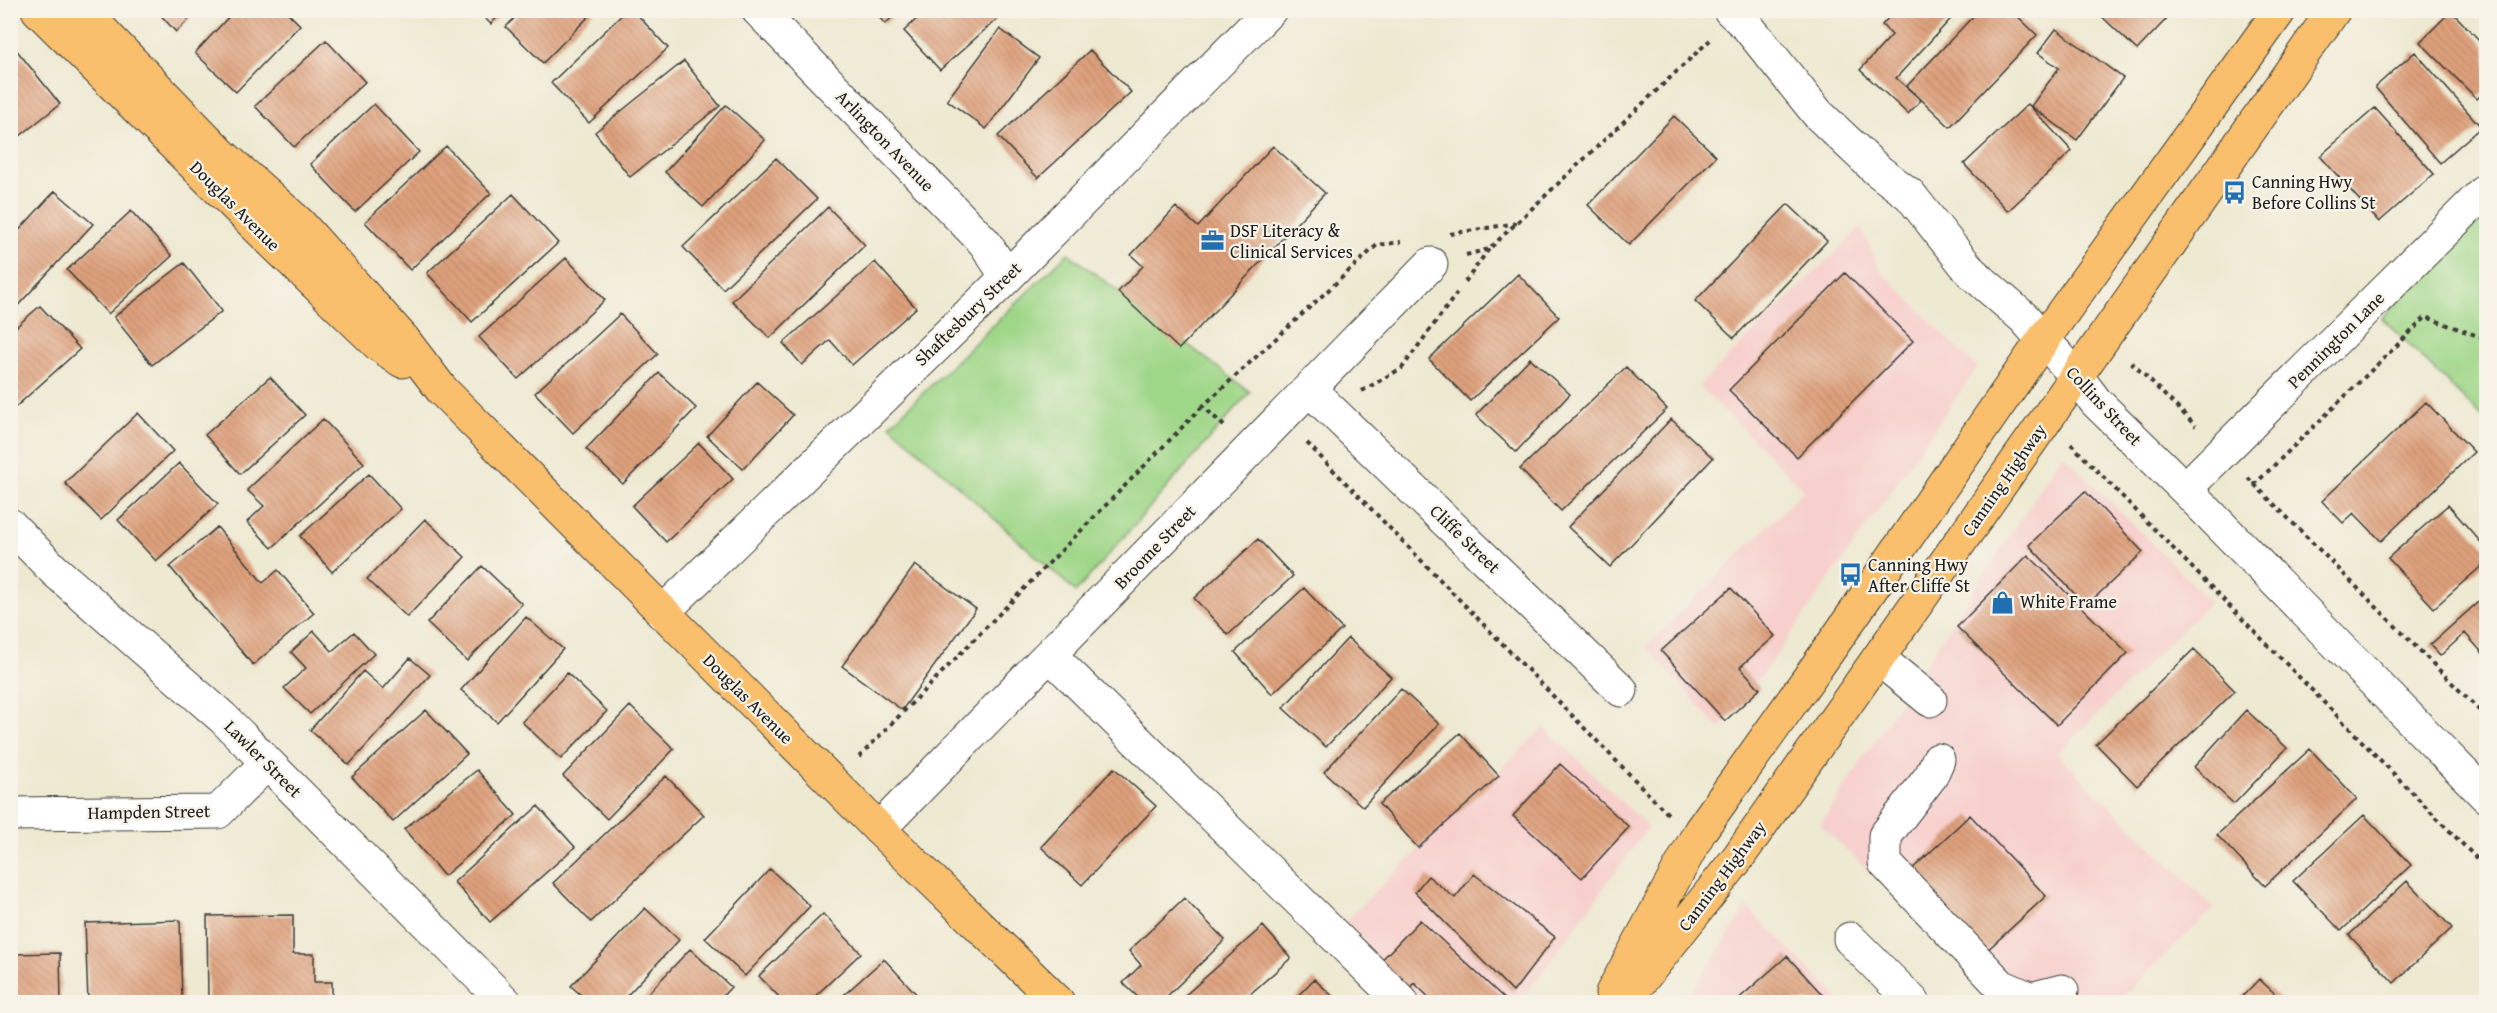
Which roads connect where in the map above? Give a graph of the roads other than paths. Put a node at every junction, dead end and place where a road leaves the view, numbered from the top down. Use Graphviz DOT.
graph roads {
  1 [pos="38,10"];
  2 [pos="82,10"];
  3 [pos="758,10"];
  4 [pos="1270,10"];
  5 [pos="2280,10"];
  6 [pos="2334,10"];
  7 [pos="1722,24"];
  8 [pos="2487,190"];
  9 [pos="1431,264"];
  10 [pos="1007,277"];
  11 [pos="2043,340"];
  12 [pos="2076,376"];
  13 [pos="1309,389"];
  14 [pos="442,390"];
  15 [pos="2186,489"];
  16 [pos="10,525"];
  17 [pos="662,613"];
  18 [pos="1050,655"];
  19 [pos="1880,659"];
  20 [pos="1621,690"];
  21 [pos="1930,700"];
  22 [pos="1938,760"];
  23 [pos="267,763"];
  24 [pos="2487,796"];
  25 [pos="10,814"];
  26 [pos="879,829"];
  27 [pos="1850,939"];
  28 [pos="2062,991"];
  29 [pos="505,1002"];
  30 [pos="1058,1002"];
  31 [pos="1402,1002"];
  32 [pos="1607,1002"];
  33 [pos="1624,1002"];
  34 [pos="1913,1002"];
  1 -- 14 [label="main road, Douglas Avenue"];
  2 -- 14 [label="main road, Douglas Avenue"];
  3 -- 10 [label="street, Arlington Avenue"];
  4 -- 10 [label="street, Shaftesbury Street"];
  5 -- 11 [label="main road, Canning Highway"];
  6 -- 12 [label="main road, Canning Highway"];
  7 -- 11 [label="street, Collins Street"];
  8 -- 15 [label="street, Pennington Lane"];
  9 -- 13 [label="street, Broome Street"];
  10 -- 17 [label="street, Shaftesbury Street"];
  11 -- 12 [label="street, Collins Street"];
  11 -- 32 [label="main road, Canning Highway"];
  12 -- 15 [label="street, Collins Street"];
  12 -- 19 [label="main road, Canning Highway"];
  13 -- 18 [label="street, Broome Street"];
  13 -- 20 [label="street, Cliffe Street"];
  14 -- 17 [label="main road, Douglas Avenue"];
  15 -- 24 [label="street, Collins Street"];
  16 -- 23 [label="street, Lawler Street"];
  17 -- 26 [label="main road, Douglas Avenue"];
  18 -- 26 [label="street, Broome Street"];
  18 -- 31 [label="street"];
  19 -- 21 [label="street"];
  19 -- 33 [label="main road, Canning Highway"];
  22 -- 28 [label="street"];
  23 -- 25 [label="street, Hampden Street"];
  23 -- 29 [label="street, Lawler Street"];
  26 -- 30 [label="main road, Douglas Avenue"];
  27 -- 34 [label="street"];
}
